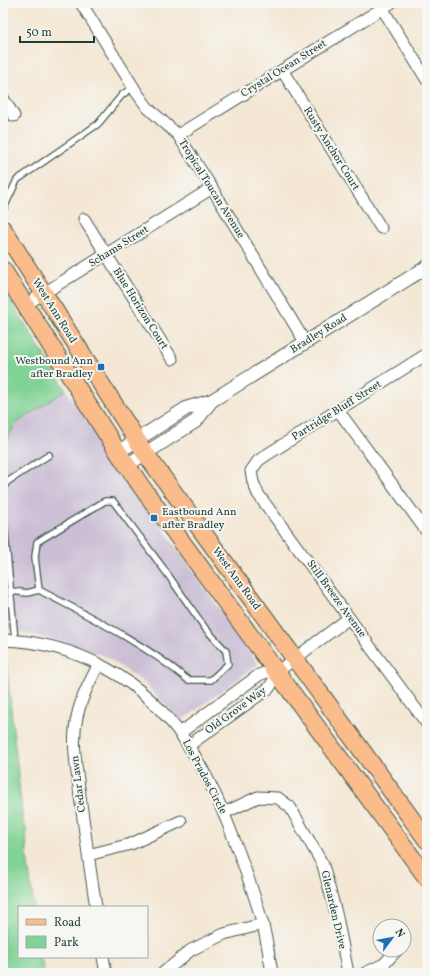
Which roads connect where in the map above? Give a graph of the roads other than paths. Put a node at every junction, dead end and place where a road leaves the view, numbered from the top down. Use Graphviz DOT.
graph roads {
  1 [pos="81,3"];
  2 [pos="387,6"];
  3 [pos="282,70"];
  4 [pos="427,80"];
  5 [pos="133,87"];
  6 [pos="3,98"];
  7 [pos="14,116"];
  8 [pos="178,135"];
  9 [pos="212,188"];
  10 [pos="3,210"];
  11 [pos="84,219"];
  12 [pos="381,228"];
  13 [pos="3,229"];
  14 [pos="106,254"];
  15 [pos="427,267"];
  16 [pos="3,270"];
  17 [pos="43,293"];
  18 [pos="25,305"];
  19 [pos="305,342"];
  20 [pos="427,354"];
  21 [pos="172,359"];
  22 [pos="338,410"];
  23 [pos="140,446"];
  24 [pos="49,455"];
  25 [pos="122,458"];
  26 [pos="251,471"];
  27 [pos="3,489"];
  28 [pos="3,511"];
  29 [pos="427,532"];
  30 [pos="39,590"];
  31 [pos="11,591"];
  32 [pos="349,618"];
  33 [pos="3,640"];
  34 [pos="15,640"];
  35 [pos="294,659"];
  36 [pos="99,664"];
  37 [pos="277,672"];
  38 [pos="427,724"];
  39 [pos="180,733"];
  40 [pos="188,746"];
  41 [pos="224,813"];
  42 [pos="182,821"];
  43 [pos="427,840"];
  44 [pos="88,855"];
  45 [pos="427,878"];
  46 [pos="96,906"];
  47 [pos="263,924"];
  48 [pos="103,958"];
  49 [pos="390,958"];
  50 [pos="106,973"];
  51 [pos="163,973"];
  52 [pos="272,973"];
  53 [pos="348,973"];
  54 [pos="365,973"];
  1 -- 5 [label="street, Tropical Toucan Avenue"];
  2 -- 3 [label="street, Crystal Ocean Street"];
  2 -- 4 [label="street"];
  3 -- 8 [label="street, Crystal Ocean Street"];
  3 -- 12 [label="street, Rusty Anchor Court"];
  5 -- 8 [label="street, Tropical Toucan Avenue"];
  5 -- 10 [label="lane"];
  6 -- 7 [label="street"];
  8 -- 9 [label="street, Tropical Toucan Avenue"];
  9 -- 14 [label="street, Schams Street"];
  9 -- 19 [label="street, Tropical Toucan Avenue"];
  11 -- 14 [label="street, Blue Horizon Court"];
  13 -- 17 [label="main road, West Ann Road"];
  14 -- 17 [label="street, Schams Street"];
  14 -- 21 [label="street, Blue Horizon Court"];
  15 -- 19 [label="street, Bradley Road"];
  16 -- 18 [label="main road, West Ann Road"];
  17 -- 18 [label="street, Schams Street"];
  17 -- 23 [label="main road, West Ann Road"];
  18 -- 25 [label="main road, West Ann Road"];
  19 -- 23 [label="street, Bradley Road"];
  20 -- 22 [label="street, Partridge Bluff Street"];
  22 -- 26 [label="street, Partridge Bluff Street"];
  22 -- 29 [label="street"];
  23 -- 25 [label="street, Bradley Road"];
  23 -- 35 [label="main road, West Ann Road"];
  24 -- 27 [label="lane"];
  25 -- 37 [label="main road, West Ann Road"];
  26 -- 32 [label="street, Still Breeze Avenue"];
  28 -- 31 [label="lane"];
  30 -- 30 [label="lane"];
  30 -- 31 [label="lane"];
  31 -- 34 [label="lane"];
  32 -- 35 [label="street, Old Grove Way"];
  32 -- 38 [label="street, Still Breeze Avenue"];
  33 -- 34 [label="street, Los Prados Circle"];
  34 -- 36 [label="street, Los Prados Circle"];
  35 -- 37 [label="street, Old Grove Way"];
  35 -- 43 [label="main road, West Ann Road"];
  36 -- 39 [label="street, Los Prados Circle"];
  36 -- 44 [label="street, Cedar Lawn"];
  37 -- 39 [label="street, Old Grove Way"];
  37 -- 40 [label="street, Old Grove Way"];
  37 -- 45 [label="main road, West Ann Road"];
  39 -- 40 [label="street, Los Prados Circle"];
  40 -- 41 [label="street, Los Prados Circle"];
  41 -- 47 [label="street, Los Prados Circle"];
  41 -- 53 [label="street, Glenarden Drive"];
  42 -- 44 [label="street"];
  44 -- 46 [label="street, Cedar Lawn"];
  47 -- 51 [label="street"];
  47 -- 52 [label="street, Los Prados Circle"];
  48 -- 50 [label="street"];
  49 -- 54 [label="street"];
}
